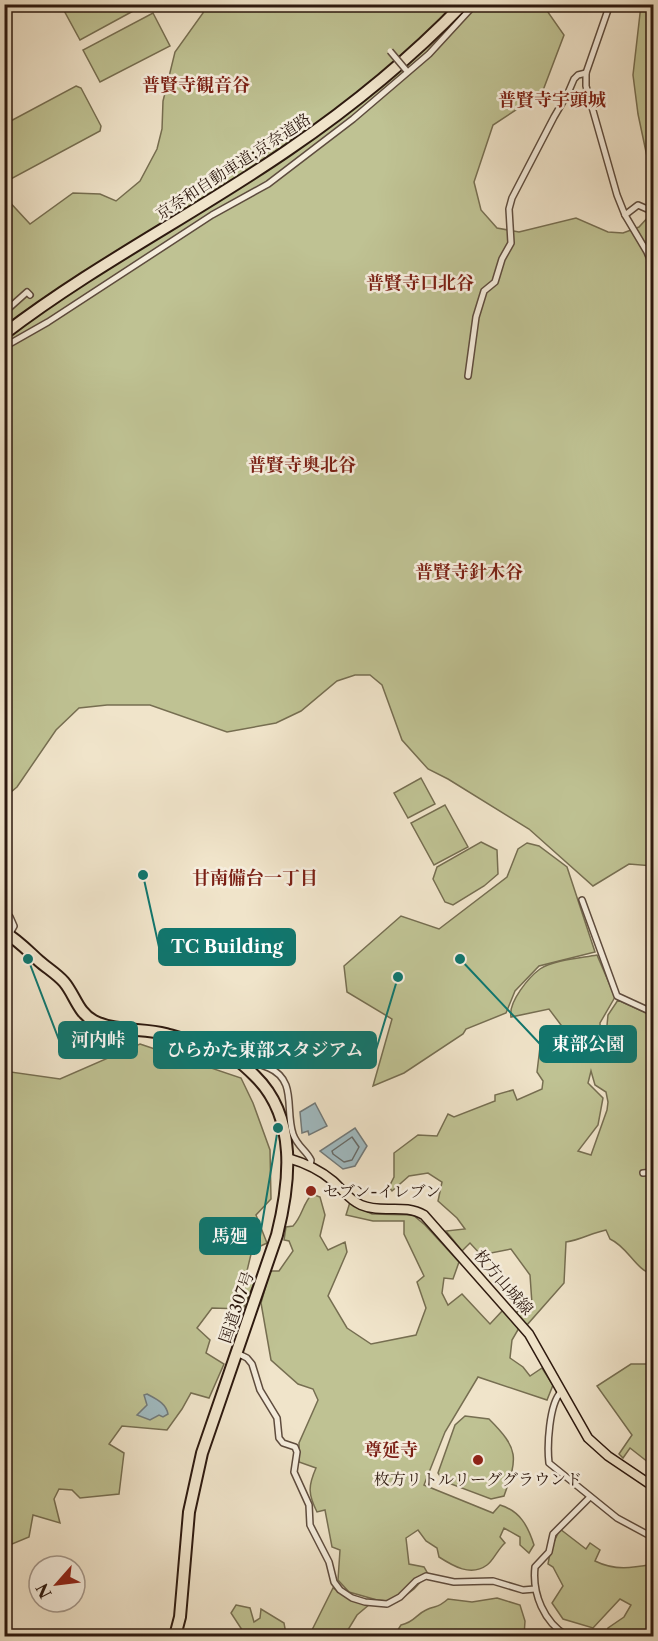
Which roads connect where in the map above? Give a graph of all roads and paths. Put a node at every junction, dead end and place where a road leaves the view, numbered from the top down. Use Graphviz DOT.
graph roads {
  1 [pos="461,4"];
  2 [pos="475,4"];
  3 [pos="610,4"];
  4 [pos="390,51"];
  5 [pos="407,71"];
  6 [pos="586,73"];
  7 [pos="654,212"];
  8 [pos="625,215"];
  9 [pos="654,269"];
  10 [pos="30,295"];
  11 [pos="8,309"];
  12 [pos="4,332"];
  13 [pos="4,347"];
  14 [pos="468,376"];
  15 [pos="582,900"];
  16 [pos="4,911"];
  17 [pos="7,934"];
  18 [pos="654,1013"];
  19 [pos="240,1062"];
  20 [pos="288,1158"];
  21 [pos="310,1166"];
  22 [pos="654,1172"];
  23 [pos="643,1173"];
  24 [pos="241,1355"];
  25 [pos="561,1392"];
  26 [pos="654,1487"];
  27 [pos="590,1497"];
  28 [pos="654,1538"];
  29 [pos="535,1589"];
  30 [pos="175,1636"];
  31 [pos="567,1636"];
  1 -- 12 [label="highway, 京奈和自動車道;京奈道路"];
  2 -- 5 [label="street"];
  3 -- 6 [label="street"];
  4 -- 5 [label="street, bridge"];
  5 -- 13 [label="street"];
  6 -- 8 [label="street"];
  6 -- 14 [label="street"];
  7 -- 8 [label="street"];
  8 -- 9 [label="street"];
  10 -- 11 [label="street"];
  15 -- 18 [label="street"];
  16 -- 17 [label="street"];
  17 -- 19 [label="highway, 国道307号"];
  19 -- 20 [label="highway, 国道307号"];
  19 -- 21 [label="street"];
  20 -- 21 [label="main road, 枚方山城線"];
  20 -- 30 [label="highway, 国道307号"];
  21 -- 25 [label="main road, 枚方山城線"];
  22 -- 23 [label="street"];
  24 -- 29 [label="street"];
  25 -- 26 [label="main road, 枚方山城線"];
  25 -- 27 [label="street"];
  27 -- 28 [label="street"];
  27 -- 29 [label="street"];
  29 -- 31 [label="street"];
}
